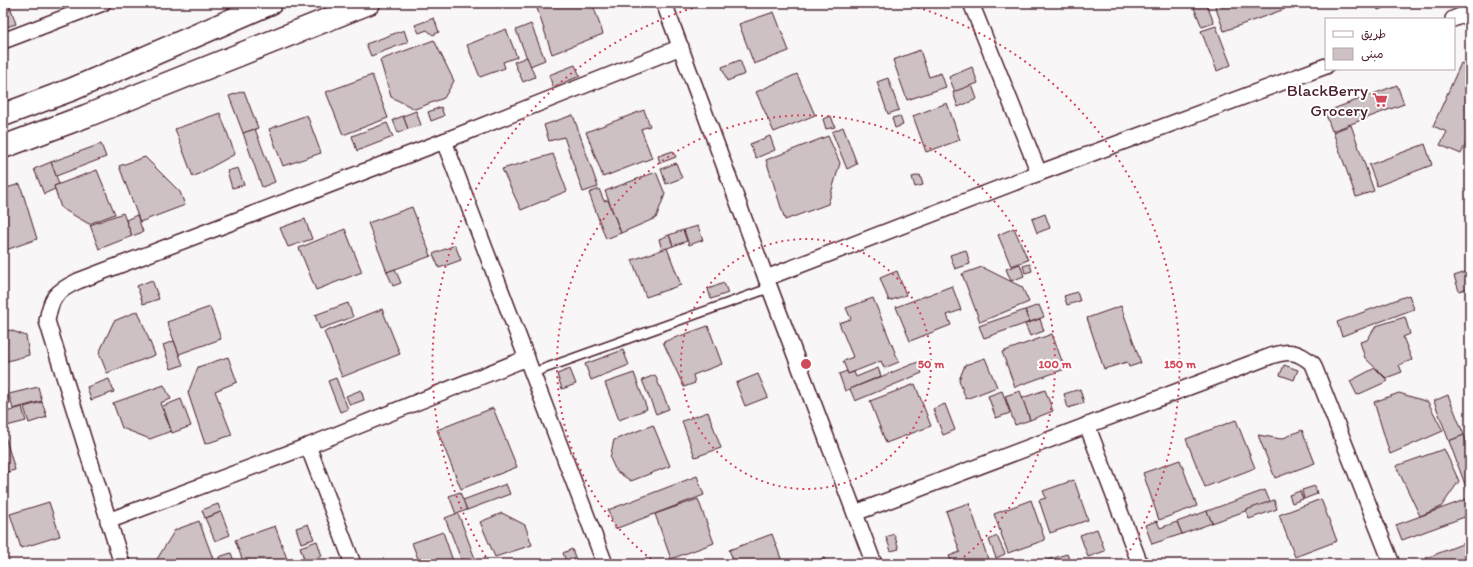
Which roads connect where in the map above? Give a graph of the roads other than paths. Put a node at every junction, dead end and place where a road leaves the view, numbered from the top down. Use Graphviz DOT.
graph roads {
  1 [pos="103,3"];
  2 [pos="271,3"];
  3 [pos="369,3"];
  4 [pos="664,3"];
  5 [pos="971,3"];
  6 [pos="1470,12"];
  7 [pos="1455,18"];
  8 [pos="3,41"];
  9 [pos="681,47"];
  10 [pos="1325,66"];
  11 [pos="73,90"];
  12 [pos="3,102"];
  13 [pos="3,115"];
  14 [pos="48,130"];
  15 [pos="444,141"];
  16 [pos="3,147"];
  17 [pos="3,153"];
  18 [pos="1039,173"];
  19 [pos="768,283"];
  20 [pos="527,358"];
  21 [pos="532,373"];
  22 [pos="1087,425"];
  23 [pos="308,446"];
  24 [pos="855,513"];
  25 [pos="108,521"];
  26 [pos="122,564"];
  27 [pos="353,564"];
  28 [pos="605,564"];
  29 [pos="874,564"];
  30 [pos="1140,564"];
  31 [pos="1392,564"];
  1 -- 8 [label="street"];
  2 -- 11 [label="main road"];
  3 -- 14 [label="main road"];
  4 -- 9 [label="street"];
  5 -- 18 [label="street"];
  6 -- 7 [label="street"];
  9 -- 15 [label="street"];
  9 -- 19 [label="street"];
  10 -- 18 [label="street"];
  11 -- 12 [label="main road"];
  11 -- 13 [label="main road"];
  14 -- 16 [label="main road"];
  14 -- 17 [label="main road"];
  15 -- 20 [label="street"];
  15 -- 25 [label="street"];
  18 -- 19 [label="street"];
  19 -- 21 [label="lane"];
  19 -- 24 [label="street"];
  20 -- 21 [label="street"];
  20 -- 23 [label="street"];
  21 -- 28 [label="street"];
  22 -- 24 [label="street"];
  22 -- 30 [label="street"];
  22 -- 31 [label="street"];
  23 -- 25 [label="street"];
  23 -- 27 [label="street"];
  24 -- 29 [label="street"];
  25 -- 26 [label="street"];
}
